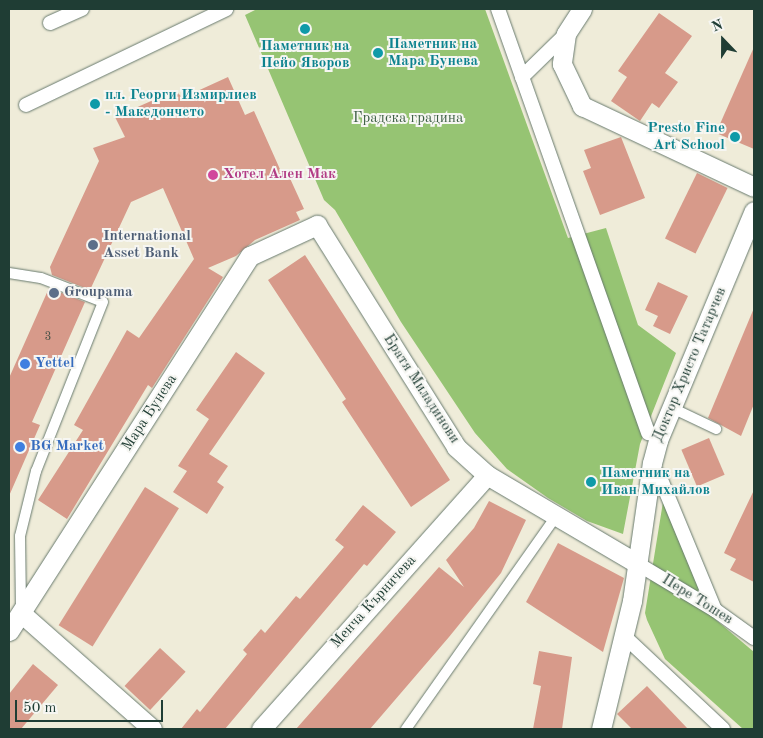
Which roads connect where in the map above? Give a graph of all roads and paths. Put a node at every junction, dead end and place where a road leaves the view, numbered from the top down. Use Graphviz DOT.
graph roads {
  1 [pos="82,9"];
  2 [pos="226,9"];
  3 [pos="498,9"];
  4 [pos="582,9"];
  5 [pos="50,23"];
  6 [pos="566,34"];
  7 [pos="522,77"];
  8 [pos="26,105"];
  9 [pos="754,187"];
  10 [pos="754,211"];
  11 [pos="317,225"];
  12 [pos="9,273"];
  13 [pos="661,426"];
  14 [pos="716,429"];
  15 [pos="487,475"];
  16 [pos="659,475"];
  17 [pos="556,516"];
  18 [pos="638,564"];
  19 [pos="715,610"];
  20 [pos="21,613"];
  21 [pos="9,631"];
  22 [pos="624,636"];
  23 [pos="754,638"];
  24 [pos="152,729"];
  25 [pos="260,729"];
  26 [pos="406,729"];
  27 [pos="601,729"];
  28 [pos="723,729"];
  1 -- 5 [label="street"];
  2 -- 8 [label="street"];
  3 -- 7 [label="street"];
  4 -- 6 [label="street"];
  6 -- 7 [label="street"];
  6 -- 9 [label="street"];
  7 -- 13 [label="street"];
  10 -- 13 [label="street, Доктор Христо Татарчев"];
  11 -- 15 [label="street, Братя Миладинови"];
  11 -- 20 [label="street, Мара Бунева"];
  12 -- 20 [label="lane"];
  13 -- 14 [label="lane"];
  13 -- 18 [label="street, Доктор Христо Татарчев"];
  15 -- 17 [label="street, Братя Миладинови"];
  15 -- 25 [label="street, Менча Кърничева"];
  16 -- 19 [label="street"];
  17 -- 18 [label="street, Братя Миладинови"];
  17 -- 26 [label="lane"];
  18 -- 19 [label="street, Пере Тошев"];
  18 -- 22 [label="street, Доктор Христо Татарчев"];
  19 -- 23 [label="street, Пере Тошев"];
  20 -- 21 [label="street, Мара Бунева"];
  20 -- 24 [label="street"];
  22 -- 27 [label="street, Доктор Христо Татарчев"];
  22 -- 28 [label="street"];
}
